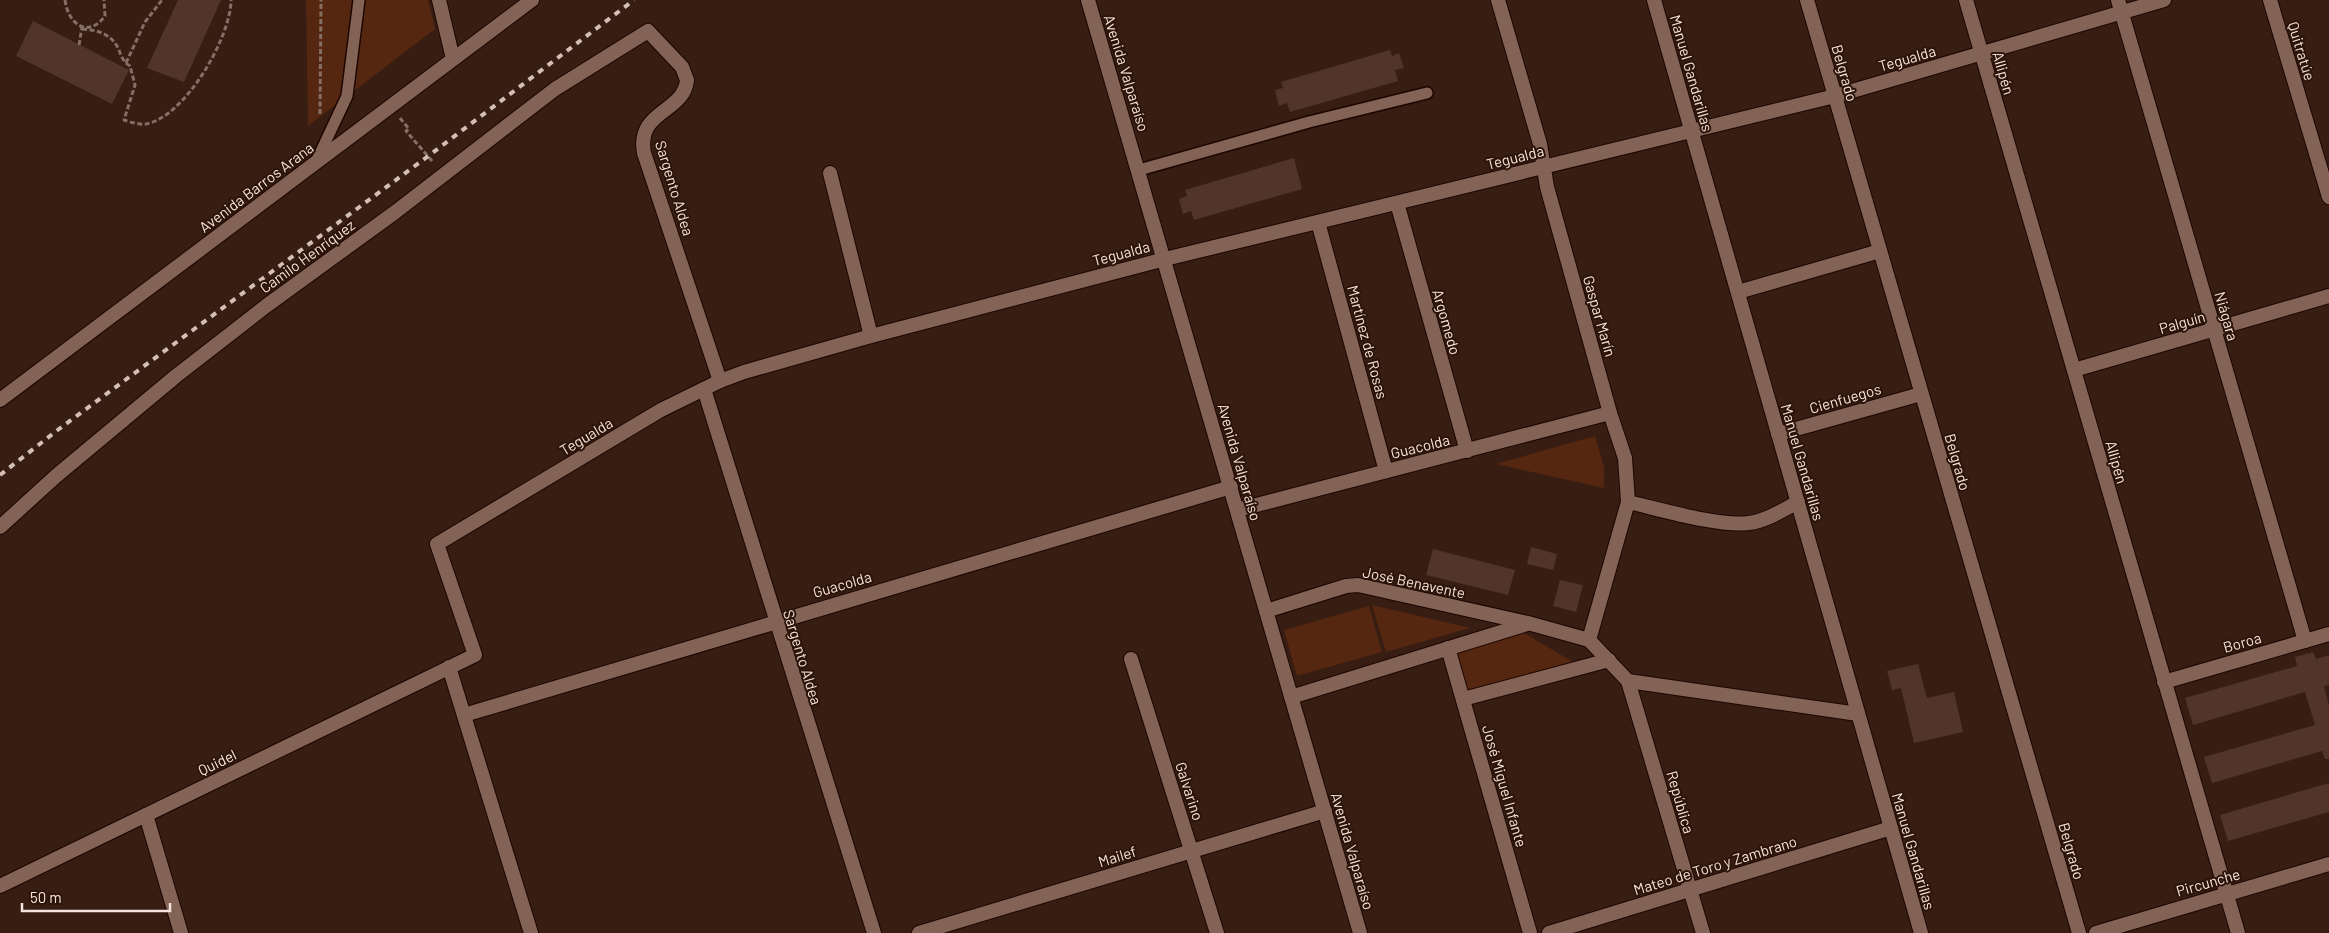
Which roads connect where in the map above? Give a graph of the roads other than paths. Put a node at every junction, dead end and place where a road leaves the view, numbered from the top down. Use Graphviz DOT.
graph roads {
  1 [pos="359,0"];
  2 [pos="439,0"];
  3 [pos="532,0"];
  4 [pos="1088,0"];
  5 [pos="1498,0"];
  6 [pos="1654,0"];
  7 [pos="1807,0"];
  8 [pos="1966,0"];
  9 [pos="2164,0"];
  10 [pos="2270,0"];
  11 [pos="2120,6"];
  12 [pos="648,31"];
  13 [pos="1981,53"];
  14 [pos="453,59"];
  15 [pos="1427,93"];
  16 [pos="1834,96"];
  17 [pos="1692,131"];
  18 [pos="316,162"];
  19 [pos="1544,167"];
  20 [pos="1139,170"];
  21 [pos="830,173"];
  22 [pos="2329,197"];
  23 [pos="1397,202"];
  24 [pos="1318,222"];
  25 [pos="1880,251"];
  26 [pos="1165,259"];
  27 [pos="1738,292"];
  28 [pos="2329,296"];
  29 [pos="2214,329"];
  30 [pos="871,336"];
  31 [pos="2074,370"];
  32 [pos="720,381"];
  33 [pos="704,389"];
  34 [pos="1922,394"];
  35 [pos="0,400"];
  36 [pos="1610,413"];
  37 [pos="1778,434"];
  38 [pos="1466,450"];
  39 [pos="1386,471"];
  40 [pos="1231,487"];
  41 [pos="1628,502"];
  42 [pos="1798,502"];
  43 [pos="1237,510"];
  44 [pos="0,527"];
  45 [pos="1266,611"];
  46 [pos="775,621"];
  47 [pos="1528,624"];
  48 [pos="2329,634"];
  49 [pos="1589,640"];
  50 [pos="2305,641"];
  51 [pos="1448,648"];
  52 [pos="475,655"];
  53 [pos="1131,659"];
  54 [pos="1609,660"];
  55 [pos="449,667"];
  56 [pos="1628,680"];
  57 [pos="2164,682"];
  58 [pos="1291,697"];
  59 [pos="1463,699"];
  60 [pos="1858,714"];
  61 [pos="464,715"];
  62 [pos="1325,811"];
  63 [pos="146,815"];
  64 [pos="1891,828"];
  65 [pos="1192,851"];
  66 [pos="2329,864"];
  67 [pos="0,886"];
  68 [pos="1690,889"];
  69 [pos="2226,894"];
  70 [pos="180,933"];
  71 [pos="531,933"];
  72 [pos="874,933"];
  73 [pos="919,933"];
  74 [pos="1217,933"];
  75 [pos="1360,933"];
  76 [pos="1530,933"];
  77 [pos="1549,933"];
  78 [pos="1702,933"];
  79 [pos="1921,933"];
  80 [pos="2079,933"];
  81 [pos="2096,933"];
  82 [pos="2238,933"];
  1 -- 18 [label="lane"];
  2 -- 14 [label="street"];
  3 -- 14 [label="street, Avenida Barros Arana"];
  4 -- 20 [label="street, Avenida Valparaíso"];
  5 -- 19 [label="street, Gaspar Marín"];
  6 -- 17 [label="street, Manuel Gandarillas"];
  7 -- 16 [label="street, Belgrado"];
  8 -- 13 [label="street, Allipén"];
  9 -- 11 [label="street, Tegualda"];
  10 -- 22 [label="street, Quitratúe"];
  11 -- 13 [label="street, Tegualda"];
  11 -- 29 [label="street, Niágara"];
  12 -- 32 [label="street, Sargento Aldea"];
  12 -- 44 [label="street, Camilo Henríquez"];
  13 -- 16 [label="street, Tegualda"];
  13 -- 31 [label="street, Allipén"];
  14 -- 18 [label="street, Avenida Barros Arana"];
  15 -- 20 [label="lane"];
  16 -- 17 [label="street, Tegualda"];
  16 -- 25 [label="street, Belgrado"];
  17 -- 19 [label="street, Tegualda"];
  17 -- 27 [label="street, Manuel Gandarillas"];
  18 -- 35 [label="street, Avenida Barros Arana"];
  19 -- 23 [label="street, Tegualda"];
  19 -- 36 [label="street, Gaspar Marín"];
  20 -- 26 [label="street, Avenida Valparaíso"];
  21 -- 30 [label="street"];
  23 -- 24 [label="street, Tegualda"];
  23 -- 38 [label="street, Argomedo"];
  24 -- 26 [label="street, Tegualda"];
  24 -- 39 [label="street, Martínez de Rosas"];
  25 -- 27 [label="street"];
  25 -- 34 [label="street, Belgrado"];
  26 -- 30 [label="street, Tegualda"];
  26 -- 40 [label="street, Avenida Valparaíso"];
  27 -- 37 [label="street, Manuel Gandarillas"];
  28 -- 29 [label="street, Palguín"];
  29 -- 31 [label="street, Palguín"];
  29 -- 50 [label="street, Niágara"];
  30 -- 32 [label="street, Tegualda"];
  31 -- 57 [label="street, Allipén"];
  32 -- 33 [label="street, Tegualda"];
  33 -- 46 [label="street, Sargento Aldea"];
  33 -- 52 [label="street, Tegualda"];
  34 -- 37 [label="street, Cienfuegos"];
  34 -- 80 [label="street, Belgrado"];
  36 -- 38 [label="street, Guacolda"];
  36 -- 41 [label="street, Gaspar Marín"];
  37 -- 42 [label="street, Manuel Gandarillas"];
  38 -- 39 [label="street, Guacolda"];
  39 -- 43 [label="street, Guacolda"];
  40 -- 43 [label="street, Avenida Valparaíso"];
  40 -- 46 [label="street, Guacolda"];
  41 -- 42 [label="street"];
  41 -- 49 [label="street, Gaspar Marín"];
  42 -- 60 [label="street, Manuel Gandarillas"];
  43 -- 45 [label="street, Avenida Valparaíso"];
  45 -- 47 [label="street, José Benavente"];
  45 -- 58 [label="street, Avenida Valparaíso"];
  46 -- 61 [label="street, Guacolda"];
  46 -- 72 [label="street, Sargento Aldea"];
  47 -- 49 [label="street, José Benavente"];
  47 -- 51 [label="street"];
  48 -- 50 [label="street, Boroa"];
  49 -- 54 [label="street"];
  50 -- 57 [label="street, Boroa"];
  51 -- 58 [label="street"];
  51 -- 59 [label="street, José Miguel Infante"];
  52 -- 55 [label="street, Quidel"];
  53 -- 65 [label="street, Galvarino"];
  54 -- 56 [label="street"];
  54 -- 59 [label="street"];
  55 -- 61 [label="street"];
  55 -- 63 [label="street, Quidel"];
  56 -- 60 [label="street"];
  56 -- 68 [label="street, República"];
  57 -- 69 [label="street, Allipén"];
  58 -- 62 [label="street, Avenida Valparaíso"];
  59 -- 76 [label="street, José Miguel Infante"];
  60 -- 64 [label="street, Manuel Gandarillas"];
  61 -- 71 [label="street"];
  62 -- 65 [label="street, Mailef"];
  62 -- 75 [label="street, Avenida Valparaíso"];
  63 -- 67 [label="street, Quidel"];
  63 -- 70 [label="street"];
  64 -- 68 [label="street, Mateo de Toro y Zambrano"];
  64 -- 79 [label="street, Manuel Gandarillas"];
  65 -- 73 [label="street, Mailef"];
  65 -- 74 [label="street, Galvarino"];
  66 -- 69 [label="street, Pircunche"];
  68 -- 77 [label="street, Mateo de Toro y Zambrano"];
  68 -- 78 [label="street, República"];
  69 -- 81 [label="street, Pircunche"];
  69 -- 82 [label="street, Allipén"];
}
